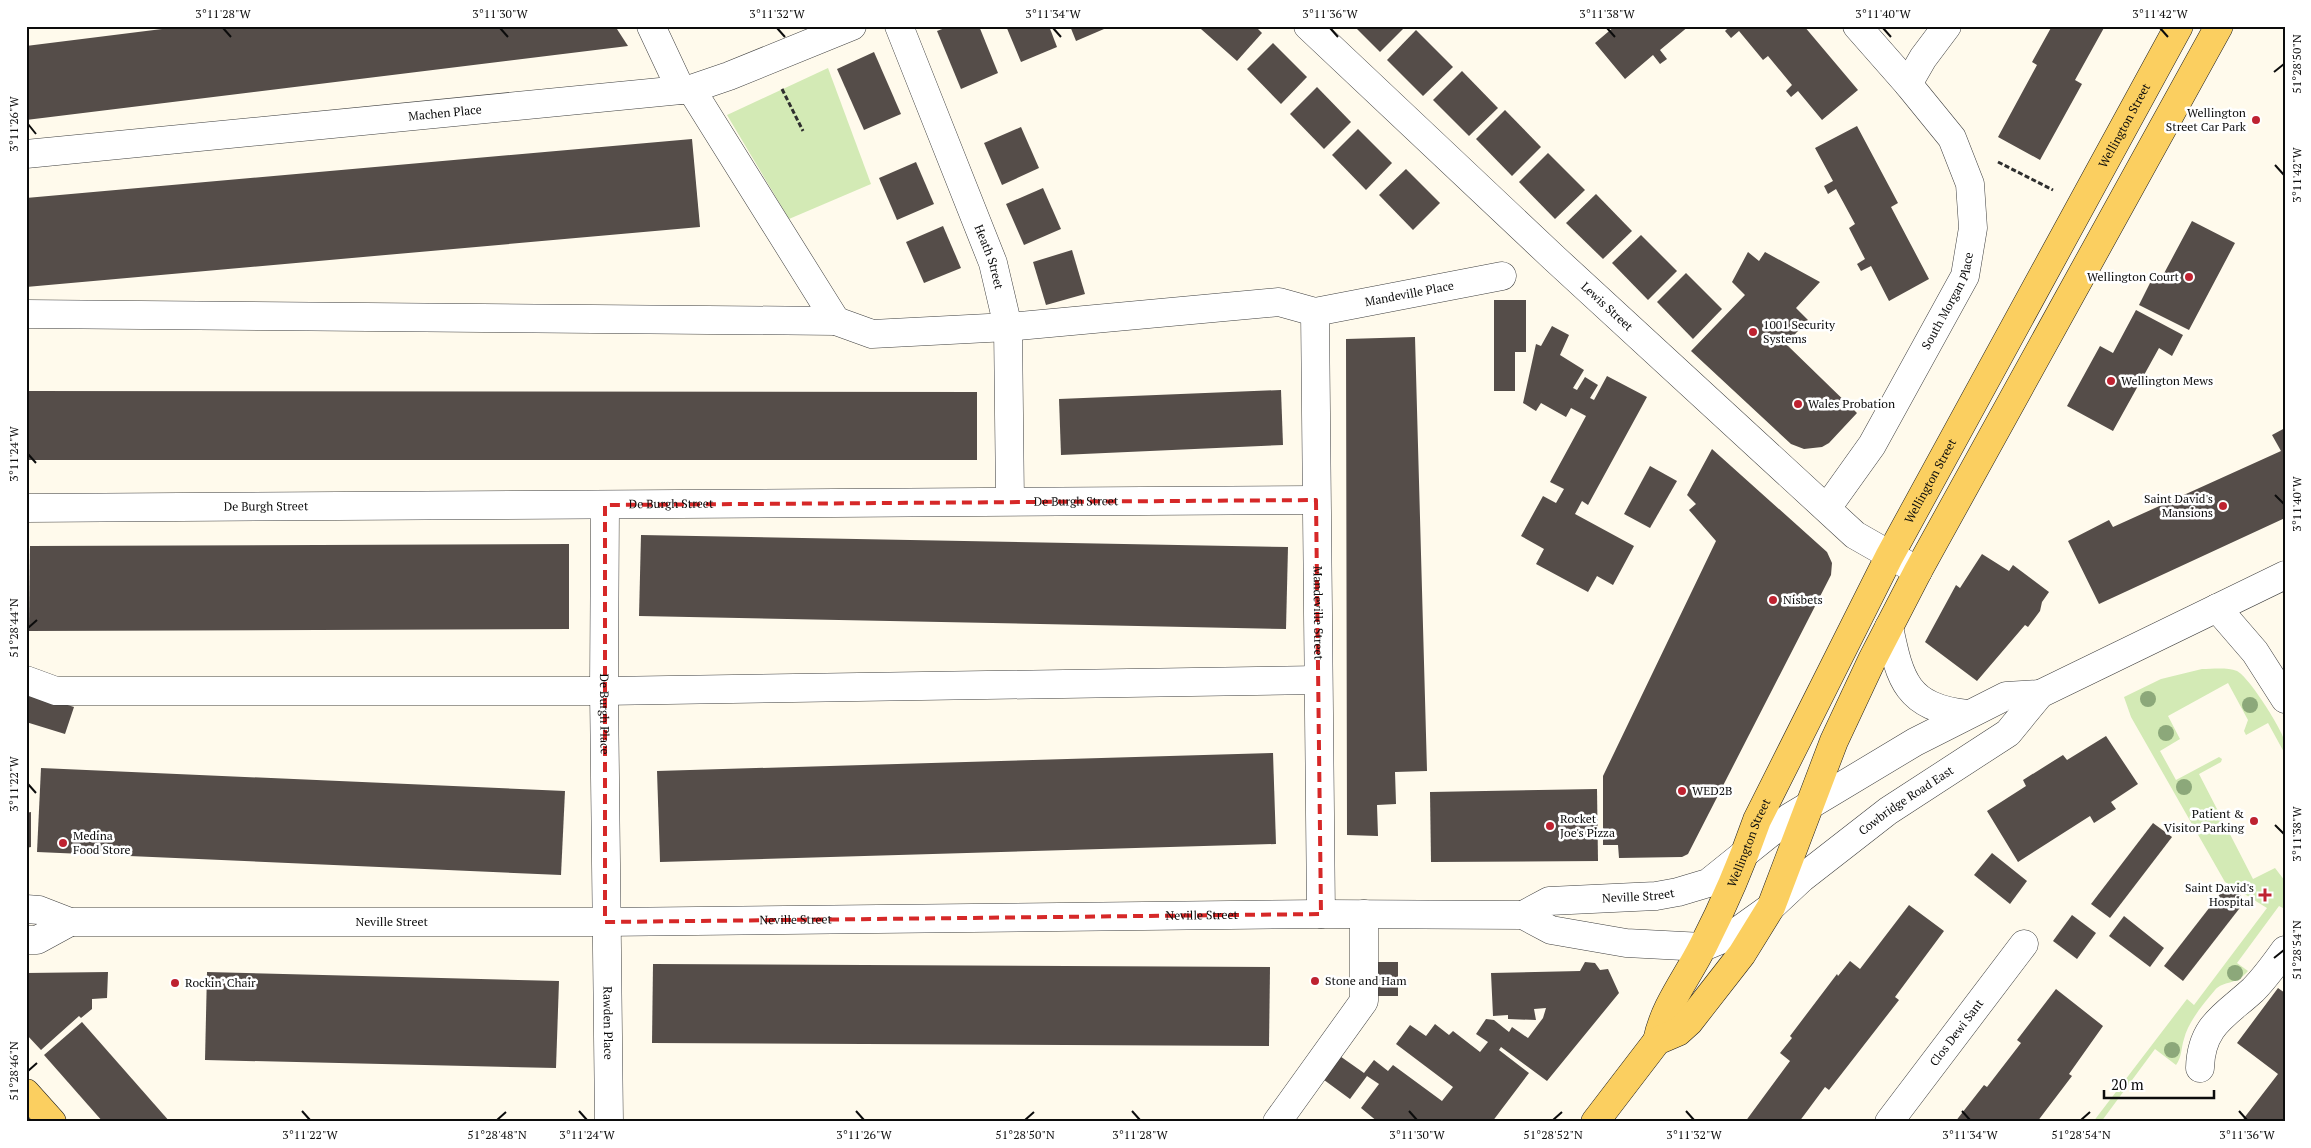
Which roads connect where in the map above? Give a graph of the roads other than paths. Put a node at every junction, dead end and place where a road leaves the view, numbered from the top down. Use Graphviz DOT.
graph roads {
  1 [pos="651,26"];
  2 [pos="852,26"];
  3 [pos="899,26"];
  4 [pos="1308,26"];
  5 [pos="1857,26"];
  6 [pos="1947,26"];
  7 [pos="2179,26"];
  8 [pos="2219,26"];
  9 [pos="1908,84"];
  10 [pos="686,89"];
  11 [pos="26,154"];
  12 [pos="1502,276"];
  13 [pos="1315,312"];
  14 [pos="26,314"];
  15 [pos="836,321"];
  16 [pos="1008,327"];
  17 [pos="1316,500"];
  18 [pos="1010,501"];
  19 [pos="605,505"];
  20 [pos="26,508"];
  21 [pos="1827,508"];
  22 [pos="1889,557"];
  23 [pos="1918,571"];
  24 [pos="2284,576"];
  25 [pos="2217,608"];
  26 [pos="1889,627"];
  27 [pos="26,680"];
  28 [pos="1318,680"];
  29 [pos="604,691"];
  30 [pos="2040,694"];
  31 [pos="2285,699"];
  32 [pos="1967,714"];
  33 [pos="1812,804"];
  34 [pos="1745,855"];
  35 [pos="1771,907"];
  36 [pos="26,909"];
  37 [pos="1321,914"];
  38 [pos="1364,914"];
  39 [pos="1523,915"];
  40 [pos="70,922"];
  41 [pos="605,922"];
  42 [pos="26,940"];
  43 [pos="2024,944"];
  44 [pos="1703,947"];
  45 [pos="2285,950"];
  46 [pos="1656,1041"];
  47 [pos="2200,1068"];
  48 [pos="26,1093"];
  49 [pos="52,1122"];
  50 [pos="609,1122"];
  51 [pos="1277,1122"];
  52 [pos="1595,1122"];
  53 [pos="1889,1122"];
  1 -- 10 [label="street"];
  2 -- 10 [label="street, Machen Place"];
  3 -- 16 [label="street, Heath Street"];
  4 -- 21 [label="street, Lewis Street"];
  5 -- 9 [label="street, South Morgan Place"];
  6 -- 9 [label="street"];
  7 -- 22 [label="main road, Wellington Street"];
  8 -- 23 [label="main road"];
  9 -- 21 [label="street, South Morgan Place"];
  10 -- 11 [label="street, Machen Place"];
  10 -- 15 [label="street"];
  12 -- 13 [label="street, Mandeville Place"];
  13 -- 16 [label="street"];
  13 -- 17 [label="street, Mandeville Street"];
  14 -- 15 [label="street"];
  15 -- 16 [label="street"];
  16 -- 18 [label="street, Heath Street"];
  17 -- 18 [label="street, De Burgh Street"];
  17 -- 28 [label="street, Mandeville Street"];
  18 -- 19 [label="street, De Burgh Street"];
  19 -- 20 [label="street, De Burgh Street"];
  19 -- 29 [label="street, De Burgh Place"];
  21 -- 22 [label="street, Lewis Street"];
  22 -- 23 [label="street, Lewis Street"];
  22 -- 34 [label="main road, Wellington Street"];
  23 -- 26 [label="main road"];
  24 -- 25 [label="street, Cowbridge Road East"];
  25 -- 30 [label="street, Cowbridge Road East"];
  25 -- 31 [label="street"];
  26 -- 32 [label="street"];
  26 -- 33 [label="main road"];
  27 -- 29 [label="street"];
  28 -- 29 [label="street"];
  28 -- 37 [label="street, Mandeville Street"];
  29 -- 41 [label="street, De Burgh Place"];
  30 -- 32 [label="street, Cowbridge Road East"];
  30 -- 35 [label="street, Cowbridge Road East"];
  32 -- 33 [label="street, Cowbridge Road East"];
  33 -- 34 [label="street, Cowbridge Road East"];
  33 -- 35 [label="main road"];
  34 -- 39 [label="street, Neville Street"];
  34 -- 44 [label="main road, Wellington Street"];
  35 -- 44 [label="street, Cowbridge Road East"];
  35 -- 46 [label="main road, Cowbridge Road East"];
  36 -- 40 [label="street, Neville Street"];
  37 -- 38 [label="street, Neville Street"];
  37 -- 41 [label="street, Neville Street"];
  38 -- 39 [label="street, Neville Street"];
  38 -- 51 [label="street"];
  39 -- 44 [label="street, Neville Street"];
  40 -- 41 [label="street, Neville Street"];
  40 -- 42 [label="street, Neville Street"];
  41 -- 50 [label="street, Rawden Place"];
  43 -- 53 [label="street, Clos Dewi Sant"];
  44 -- 46 [label="main road, Cowbridge Road East"];
  45 -- 47 [label="street"];
  46 -- 52 [label="main road, Cowbridge Road East"];
  48 -- 49 [label="main road"];
}
